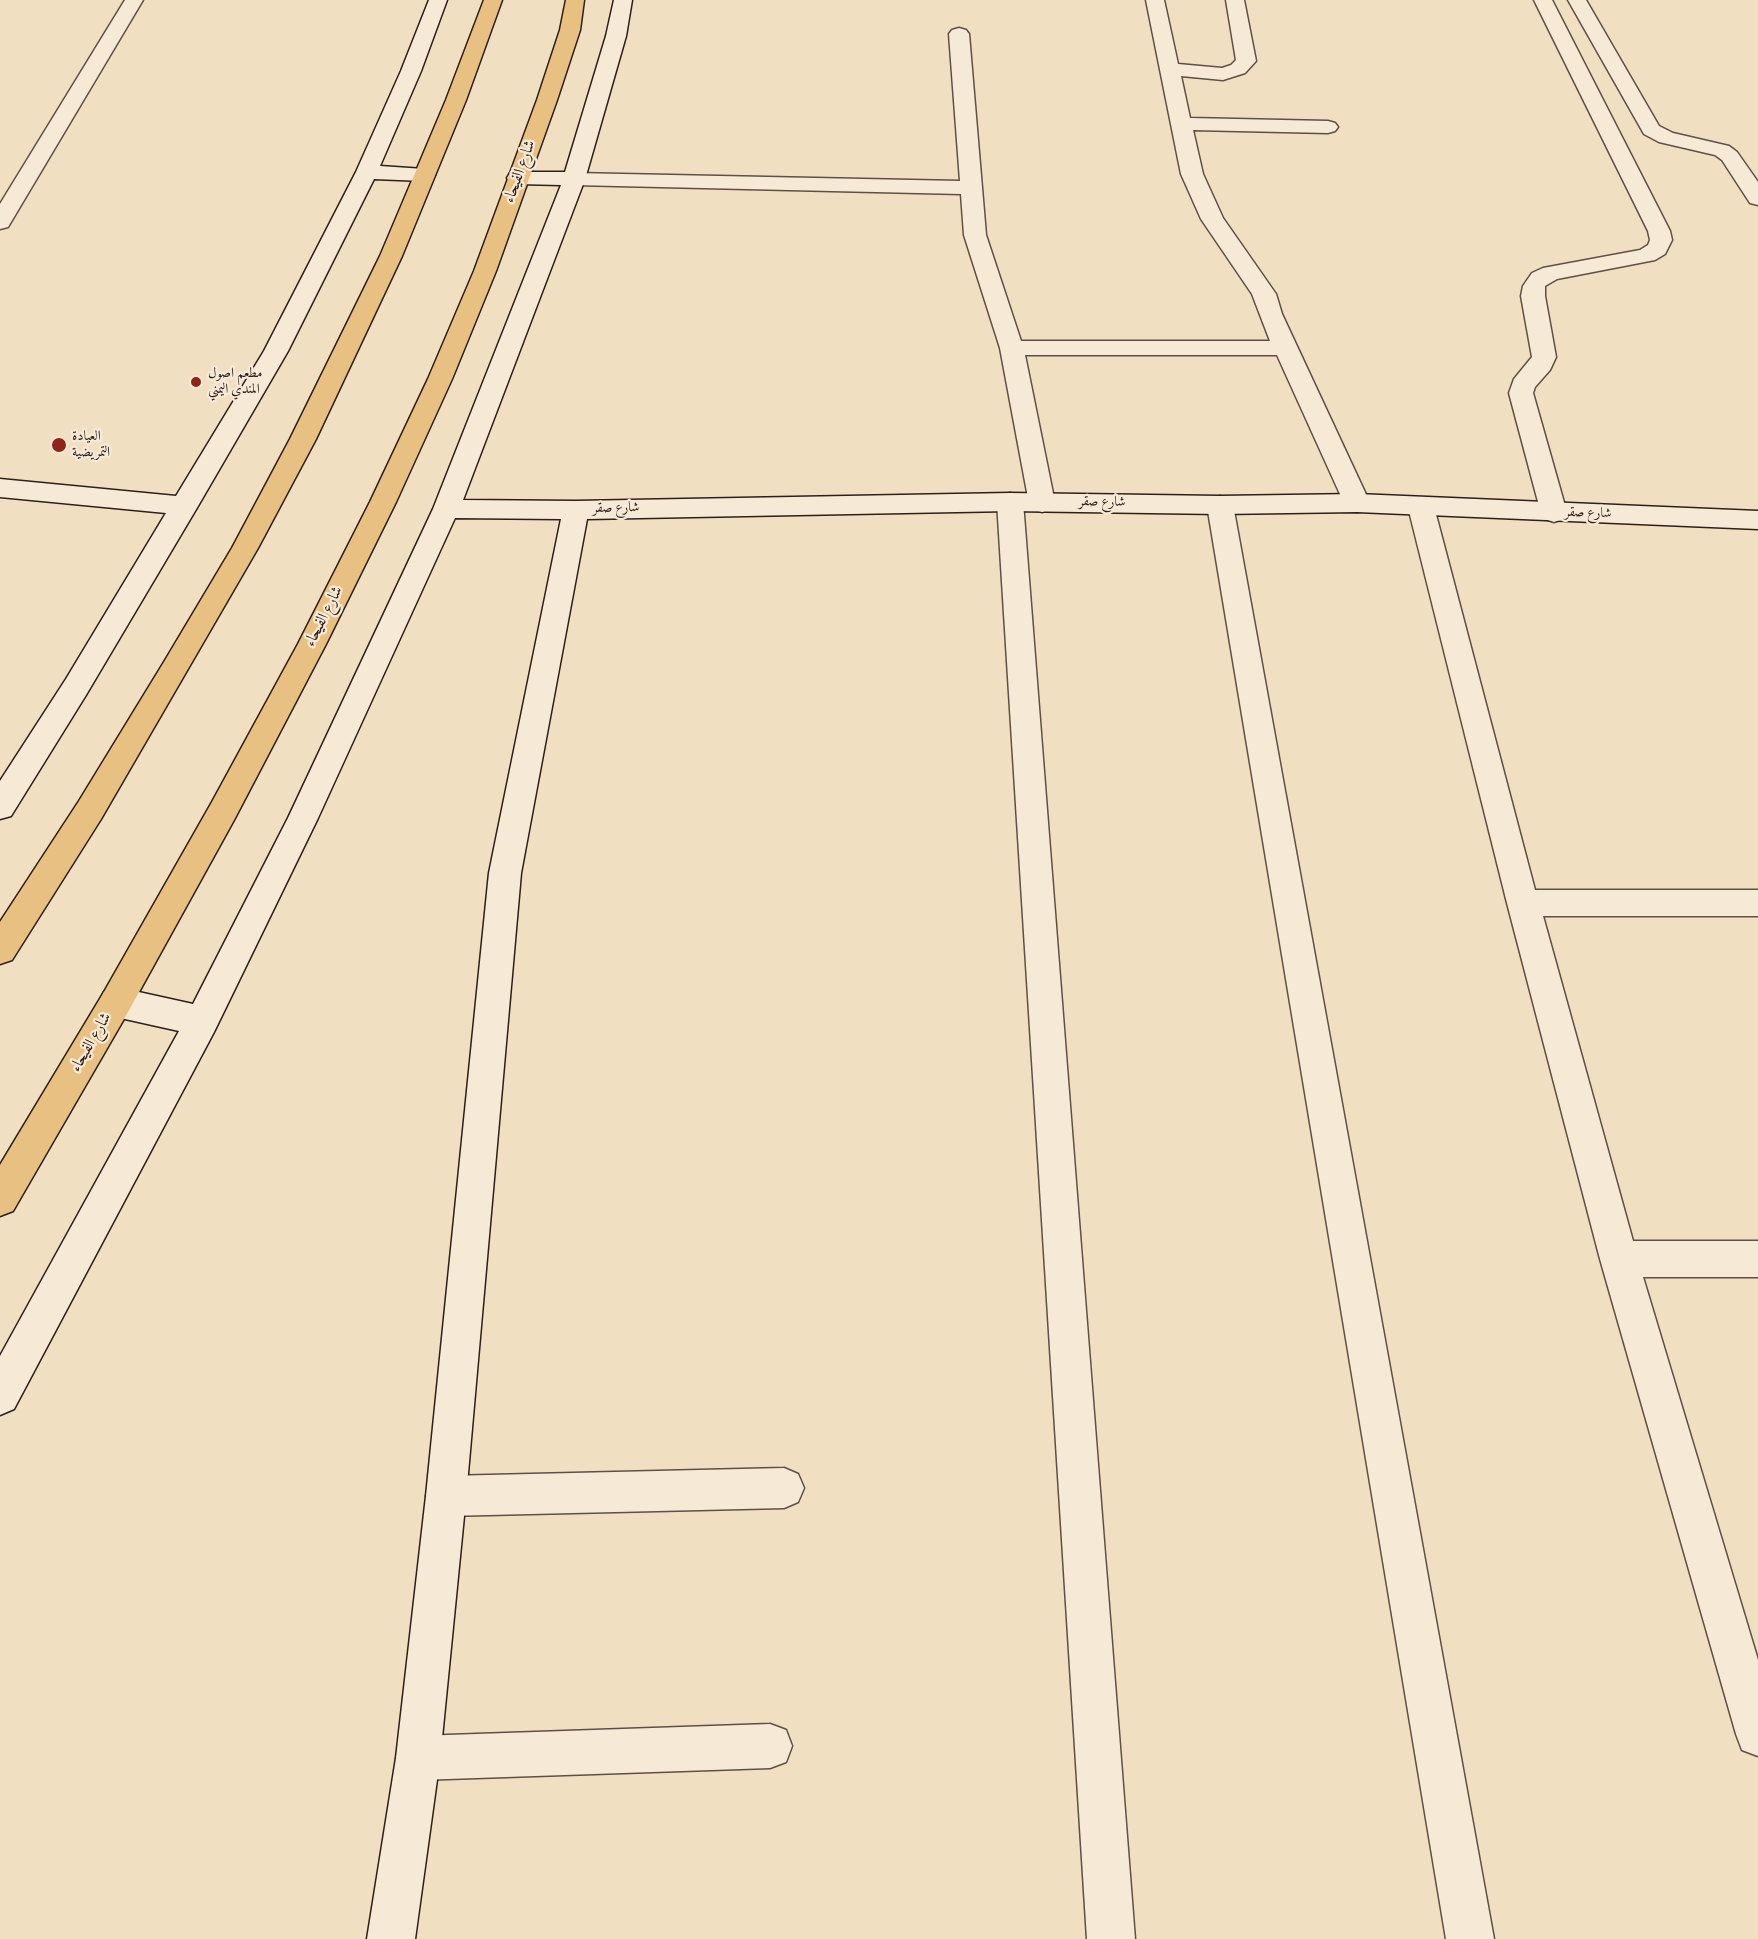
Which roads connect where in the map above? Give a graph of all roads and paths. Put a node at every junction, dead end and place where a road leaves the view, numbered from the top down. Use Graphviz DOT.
graph roads {
  1 [pos="134,0"];
  2 [pos="438,0"];
  3 [pos="493,0"];
  4 [pos="575,0"];
  5 [pos="623,0"];
  6 [pos="1155,0"];
  7 [pos="1235,0"];
  8 [pos="1543,0"];
  9 [pos="1577,0"];
  10 [pos="959,34"];
  11 [pos="1170,69"];
  12 [pos="1183,124"];
  13 [pos="1328,127"];
  14 [pos="367,172"];
  15 [pos="424,175"];
  16 [pos="519,178"];
  17 [pos="574,179"];
  18 [pos="972,188"];
  19 [pos="1758,198"];
  20 [pos="0,222"];
  21 [pos="1012,348"];
  22 [pos="1286,348"];
  23 [pos="0,489"];
  24 [pos="1026,502"];
  25 [pos="1357,503"];
  26 [pos="1220,505"];
  27 [pos="185,506"];
  28 [pos="1421,507"];
  29 [pos="446,509"];
  30 [pos="576,510"];
  31 [pos="1554,513"];
  32 [pos="1758,520"];
  33 [pos="0,807"];
  34 [pos="1523,903"];
  35 [pos="1758,903"];
  36 [pos="0,950"];
  37 [pos="116,1002"];
  38 [pos="202,1021"];
  39 [pos="0,1199"];
  40 [pos="1619,1259"];
  41 [pos="1758,1259"];
  42 [pos="0,1395"];
  43 [pos="784,1488"];
  44 [pos="446,1496"];
  45 [pos="1756,1722"];
  46 [pos="770,1746"];
  47 [pos="418,1758"];
  48 [pos="391,1939"];
  49 [pos="1111,1939"];
  50 [pos="1470,1939"];
  1 -- 20 [label="street"];
  2 -- 14 [label="street"];
  3 -- 15 [label="highway"];
  4 -- 16 [label="highway, شارع الفيحاء"];
  5 -- 17 [label="street"];
  6 -- 11 [label="street"];
  7 -- 11 [label="street"];
  8 -- 31 [label="street"];
  9 -- 19 [label="street"];
  10 -- 18 [label="street"];
  11 -- 12 [label="street"];
  12 -- 13 [label="street"];
  12 -- 22 [label="street"];
  14 -- 15 [label="street"];
  14 -- 27 [label="street"];
  15 -- 36 [label="highway"];
  16 -- 17 [label="street"];
  16 -- 37 [label="highway, شارع الفيحاء"];
  17 -- 18 [label="street"];
  17 -- 29 [label="street"];
  18 -- 21 [label="street"];
  21 -- 22 [label="street"];
  21 -- 24 [label="street"];
  22 -- 25 [label="street"];
  23 -- 27 [label="street"];
  24 -- 26 [label="street, شارع صقر"];
  24 -- 30 [label="street, شارع صقر"];
  24 -- 49 [label="street"];
  25 -- 26 [label="street, شارع صقر"];
  25 -- 28 [label="street, شارع صقر"];
  26 -- 50 [label="street"];
  27 -- 33 [label="street"];
  28 -- 31 [label="street, شارع صقر"];
  28 -- 34 [label="street"];
  29 -- 30 [label="street, شارع صقر"];
  29 -- 38 [label="street"];
  30 -- 44 [label="street"];
  31 -- 32 [label="street, شارع صقر"];
  34 -- 35 [label="street"];
  34 -- 40 [label="street"];
  37 -- 38 [label="street"];
  37 -- 39 [label="highway, شارع الفيحاء"];
  38 -- 42 [label="street"];
  40 -- 41 [label="street"];
  40 -- 45 [label="street"];
  43 -- 44 [label="street"];
  44 -- 47 [label="street"];
  46 -- 47 [label="street"];
  47 -- 48 [label="street"];
}
